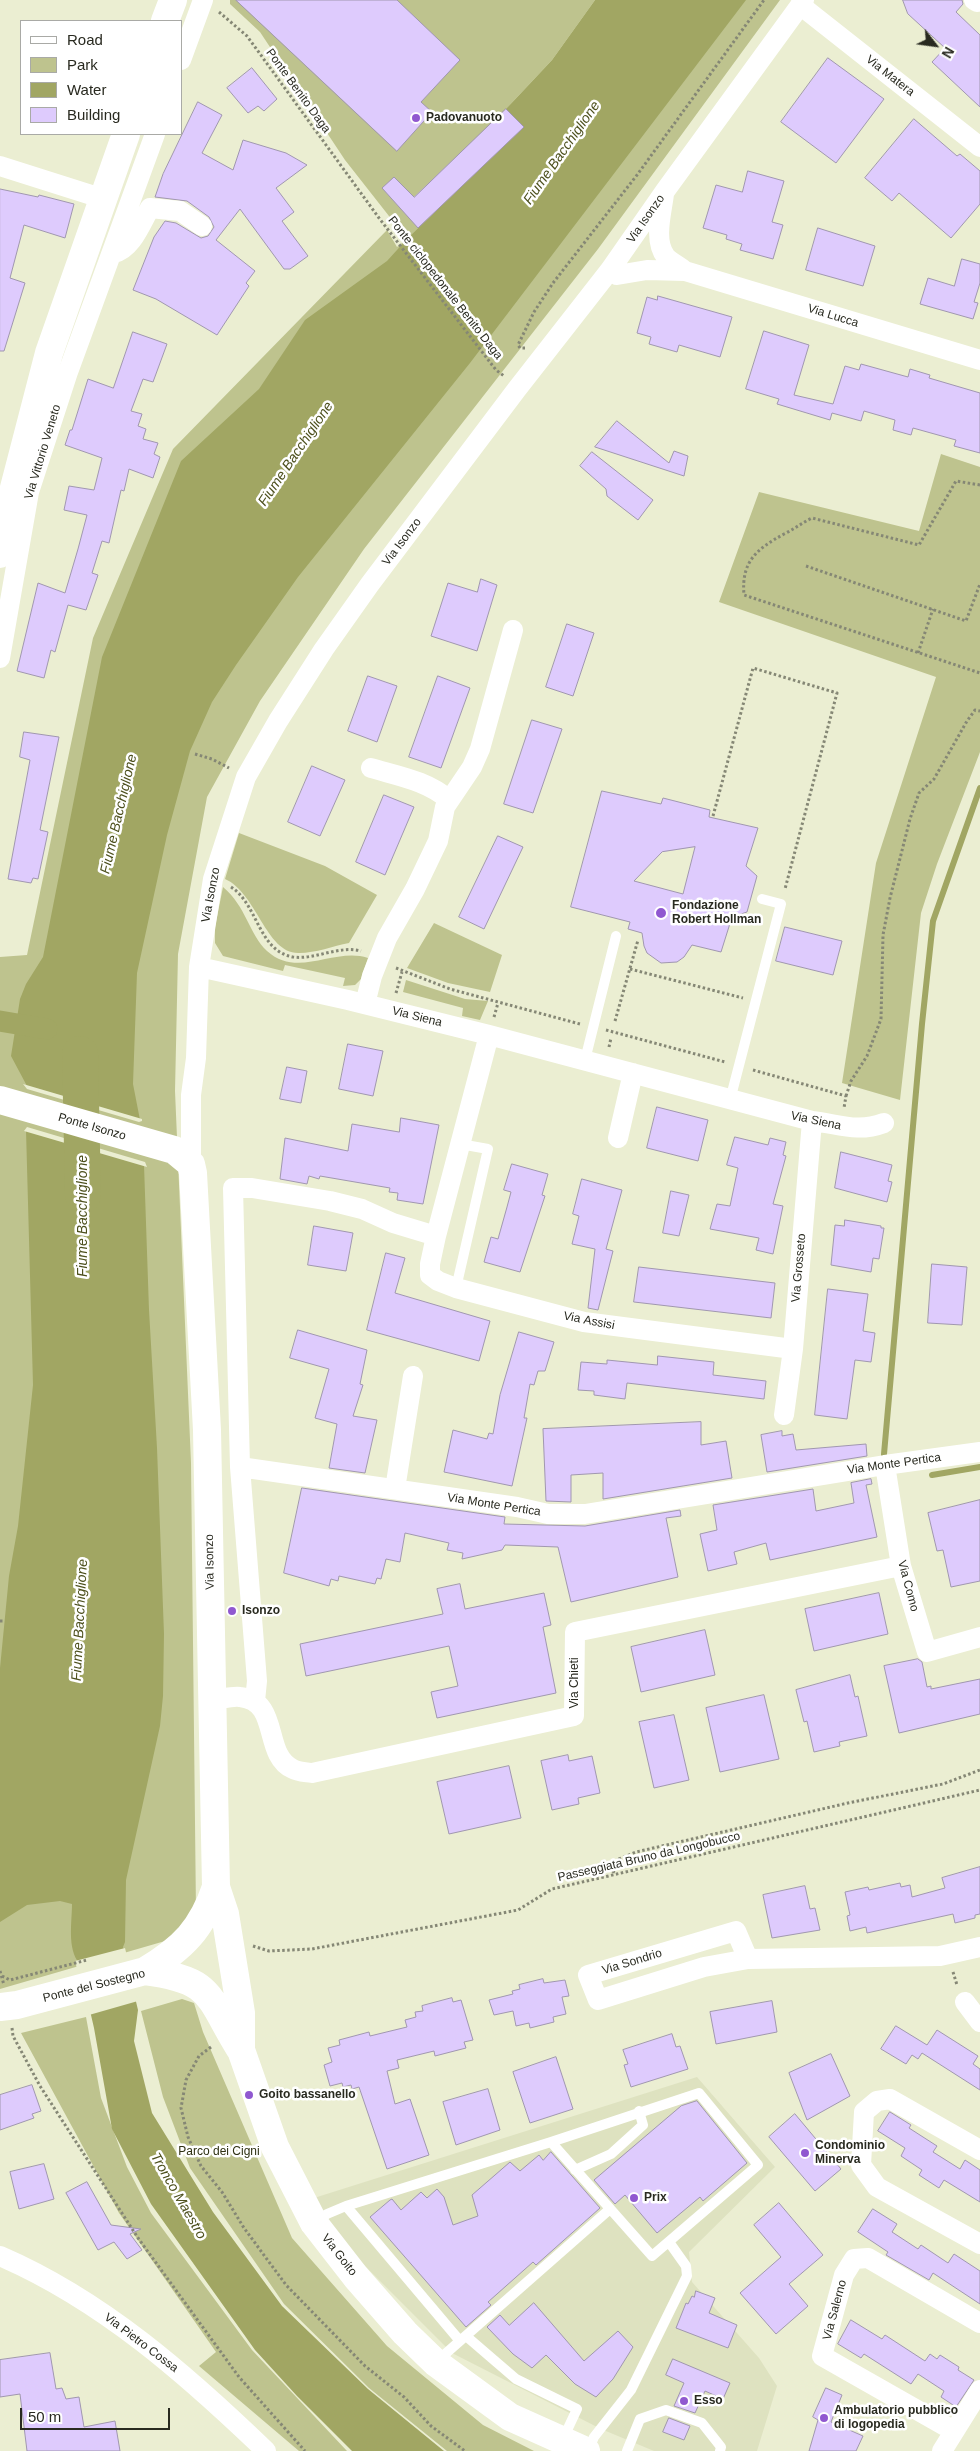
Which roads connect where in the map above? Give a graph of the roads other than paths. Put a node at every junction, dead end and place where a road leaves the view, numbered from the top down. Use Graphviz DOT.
graph roads {
  1 [pos="173,0"];
  2 [pos="802,3"];
  3 [pos="208,4"];
  4 [pos="165,20"];
  5 [pos="182,58"];
  6 [pos="126,135"];
  7 [pos="155,135"];
  8 [pos="980,147"];
  9 [pos="0,166"];
  10 [pos="665,191"];
  11 [pos="104,199"];
  12 [pos="202,226"];
  13 [pos="112,254"];
  14 [pos="610,270"];
  15 [pos="685,271"];
  16 [pos="980,360"];
  17 [pos="0,554"];
  18 [pos="513,630"];
  19 [pos="0,658"];
  20 [pos="371,768"];
  21 [pos="450,800"];
  22 [pos="762,899"];
  23 [pos="616,936"];
  24 [pos="199,967"];
  25 [pos="366,1004"];
  26 [pos="489,1035"];
  27 [pos="585,1060"];
  28 [pos="633,1073"];
  29 [pos="730,1100"];
  30 [pos="2,1101"];
  31 [pos="812,1121"];
  32 [pos="884,1124"];
  33 [pos="618,1138"];
  34 [pos="460,1144"];
  35 [pos="179,1155"];
  36 [pos="436,1236"];
  37 [pos="456,1288"];
  38 [pos="792,1349"];
  39 [pos="413,1376"];
  40 [pos="784,1415"];
  41 [pos="980,1452"];
  42 [pos="886,1465"];
  43 [pos="240,1467"];
  44 [pos="395,1489"];
  45 [pos="901,1566"];
  46 [pos="980,1637"];
  47 [pos="213,1700"];
  48 [pos="255,1701"];
  49 [pos="216,1887"];
  50 [pos="980,1947"];
  51 [pos="238,1951"];
  52 [pos="748,1959"];
  53 [pos="145,1971"];
  54 [pos="965,2002"];
  55 [pos="10,2006"];
  56 [pos="980,2022"];
  57 [pos="229,2046"];
  58 [pos="639,2111"];
  59 [pos="551,2142"];
  60 [pos="980,2150"];
  61 [pos="575,2170"];
  62 [pos="346,2206"];
  63 [pos="610,2209"];
  64 [pos="314,2224"];
  65 [pos="669,2242"];
  66 [pos="980,2244"];
  67 [pos="0,2256"];
  68 [pos="980,2323"];
  69 [pos="463,2339"];
  70 [pos="436,2363"];
  71 [pos="980,2390"];
  72 [pos="954,2431"];
  73 [pos="579,2448"];
  74 [pos="266,2451"];
  75 [pos="627,2451"];
  76 [pos="720,2451"];
  77 [pos="942,2451"];
  1 -- 4 [label="main road"];
  2 -- 8 [label="street, Via Matera"];
  2 -- 10 [label="street, Via Isonzo"];
  3 -- 5 [label="street"];
  6 -- 11 [label="main road, Via Vittorio Veneto"];
  7 -- 13 [label="street, Via Vittorio Veneto"];
  9 -- 11 [label="street"];
  10 -- 14 [label="street, Via Isonzo"];
  10 -- 15 [label="street, Via Lucca"];
  11 -- 17 [label="main road, Via Vittorio Veneto"];
  12 -- 13 [label="street"];
  13 -- 19 [label="street, Via Vittorio Veneto"];
  14 -- 15 [label="street, Via Lucca"];
  14 -- 24 [label="street, Via Isonzo"];
  15 -- 16 [label="street, Via Lucca"];
  18 -- 21 [label="street"];
  20 -- 21 [label="street"];
  21 -- 25 [label="street"];
  22 -- 29 [label="lane"];
  23 -- 27 [label="lane"];
  24 -- 25 [label="street, Via Siena"];
  24 -- 35 [label="street, Via Isonzo"];
  25 -- 26 [label="street, Via Siena"];
  26 -- 27 [label="street, Via Siena"];
  26 -- 34 [label="street, Via Assisi"];
  27 -- 28 [label="street, Via Siena"];
  28 -- 29 [label="street, Via Siena"];
  28 -- 33 [label="street"];
  29 -- 31 [label="street, Via Siena"];
  30 -- 35 [label="main road, Ponte Isonzo"];
  31 -- 32 [label="street, Via Siena"];
  31 -- 38 [label="street, Via Grosseto"];
  34 -- 36 [label="street, Via Assisi"];
  34 -- 37 [label="lane"];
  35 -- 47 [label="main road, Via Isonzo"];
  36 -- 37 [label="street, Via Assisi"];
  36 -- 43 [label="street"];
  37 -- 38 [label="street, Via Assisi"];
  38 -- 40 [label="street, Via Grosseto"];
  39 -- 44 [label="street"];
  41 -- 42 [label="street, Via Monte Pertica"];
  42 -- 44 [label="street, Via Monte Pertica"];
  42 -- 45 [label="street, Via Como"];
  43 -- 44 [label="street, Via Monte Pertica"];
  43 -- 48 [label="street"];
  45 -- 46 [label="street, Via Como"];
  45 -- 48 [label="street, Via Chieti"];
  47 -- 48 [label="street"];
  47 -- 49 [label="main road, Via Isonzo"];
  49 -- 51 [label="main road, Via Isonzo"];
  49 -- 53 [label="main road"];
  50 -- 52 [label="street, Via Sondrio"];
  51 -- 57 [label="main road, Via Goito"];
  52 -- 52 [label="street, Via Sondrio"];
  53 -- 55 [label="main road, Ponte del Sostegno"];
  53 -- 57 [label="main road, Ponte del Sostegno"];
  54 -- 56 [label="street"];
  57 -- 64 [label="main road, Via Goito"];
  58 -- 59 [label="lane"];
  58 -- 61 [label="lane"];
  58 -- 65 [label="lane"];
  59 -- 61 [label="lane"];
  59 -- 62 [label="lane"];
  60 -- 66 [label="street"];
  61 -- 63 [label="lane"];
  62 -- 64 [label="lane"];
  62 -- 69 [label="lane"];
  63 -- 65 [label="lane"];
  63 -- 69 [label="lane"];
  64 -- 70 [label="main road, Via Goito"];
  65 -- 73 [label="lane"];
  67 -- 74 [label="street, Via Pietro Cossa"];
  68 -- 72 [label="street, Via Salerno"];
  69 -- 70 [label="lane"];
  69 -- 73 [label="lane"];
  70 -- 73 [label="main road, Via Goito"];
  71 -- 72 [label="street"];
  72 -- 77 [label="street"];
  75 -- 76 [label="lane"];
}
